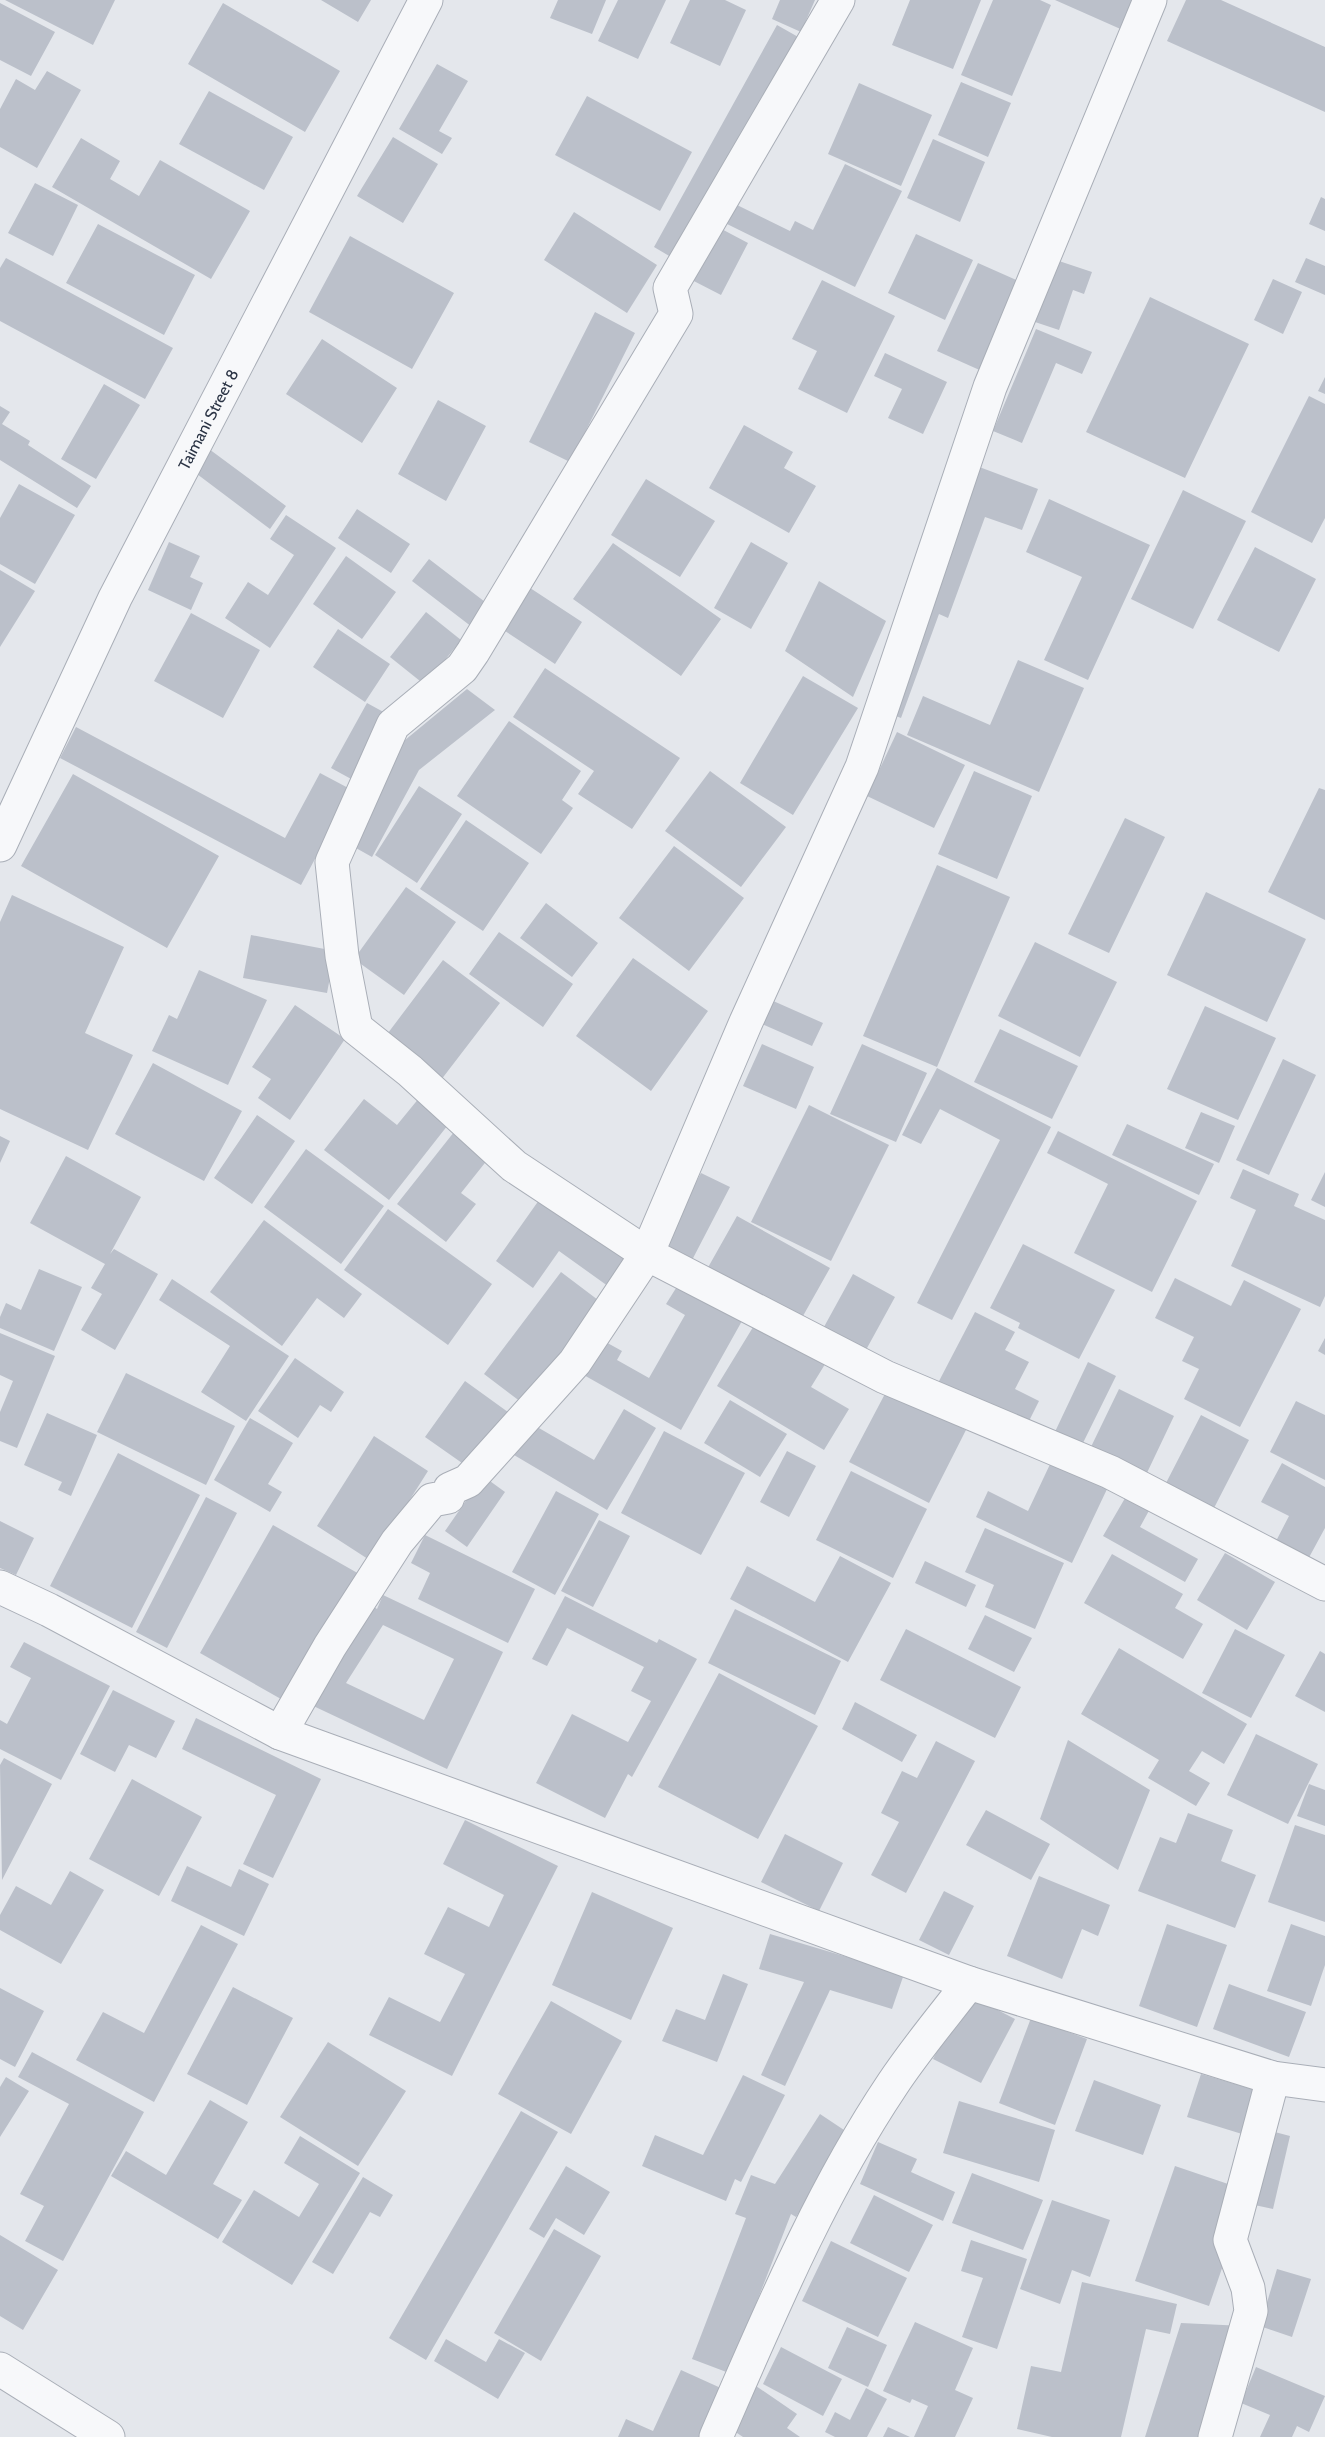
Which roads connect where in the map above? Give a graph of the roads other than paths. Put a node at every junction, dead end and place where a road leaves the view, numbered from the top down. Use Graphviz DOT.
graph roads {
  1 [pos="426,0"];
  2 [pos="838,0"];
  3 [pos="1150,0"];
  4 [pos="0,845"];
  5 [pos="646,1254"];
  6 [pos="1325,1584"];
  7 [pos="0,1587"];
  8 [pos="280,1733"];
  9 [pos="969,1983"];
  10 [pos="1274,2078"];
  11 [pos="1325,2085"];
  12 [pos="0,2368"];
  13 [pos="108,2437"];
  14 [pos="716,2437"];
  15 [pos="1215,2437"];
  1 -- 4 [label="street, Taimani Street 8"];
  2 -- 5 [label="street"];
  3 -- 5 [label="street"];
  5 -- 6 [label="street"];
  5 -- 8 [label="street"];
  7 -- 8 [label="street"];
  8 -- 9 [label="street"];
  9 -- 10 [label="street"];
  9 -- 14 [label="street"];
  10 -- 11 [label="street"];
  10 -- 15 [label="street"];
  12 -- 13 [label="street"];
}
